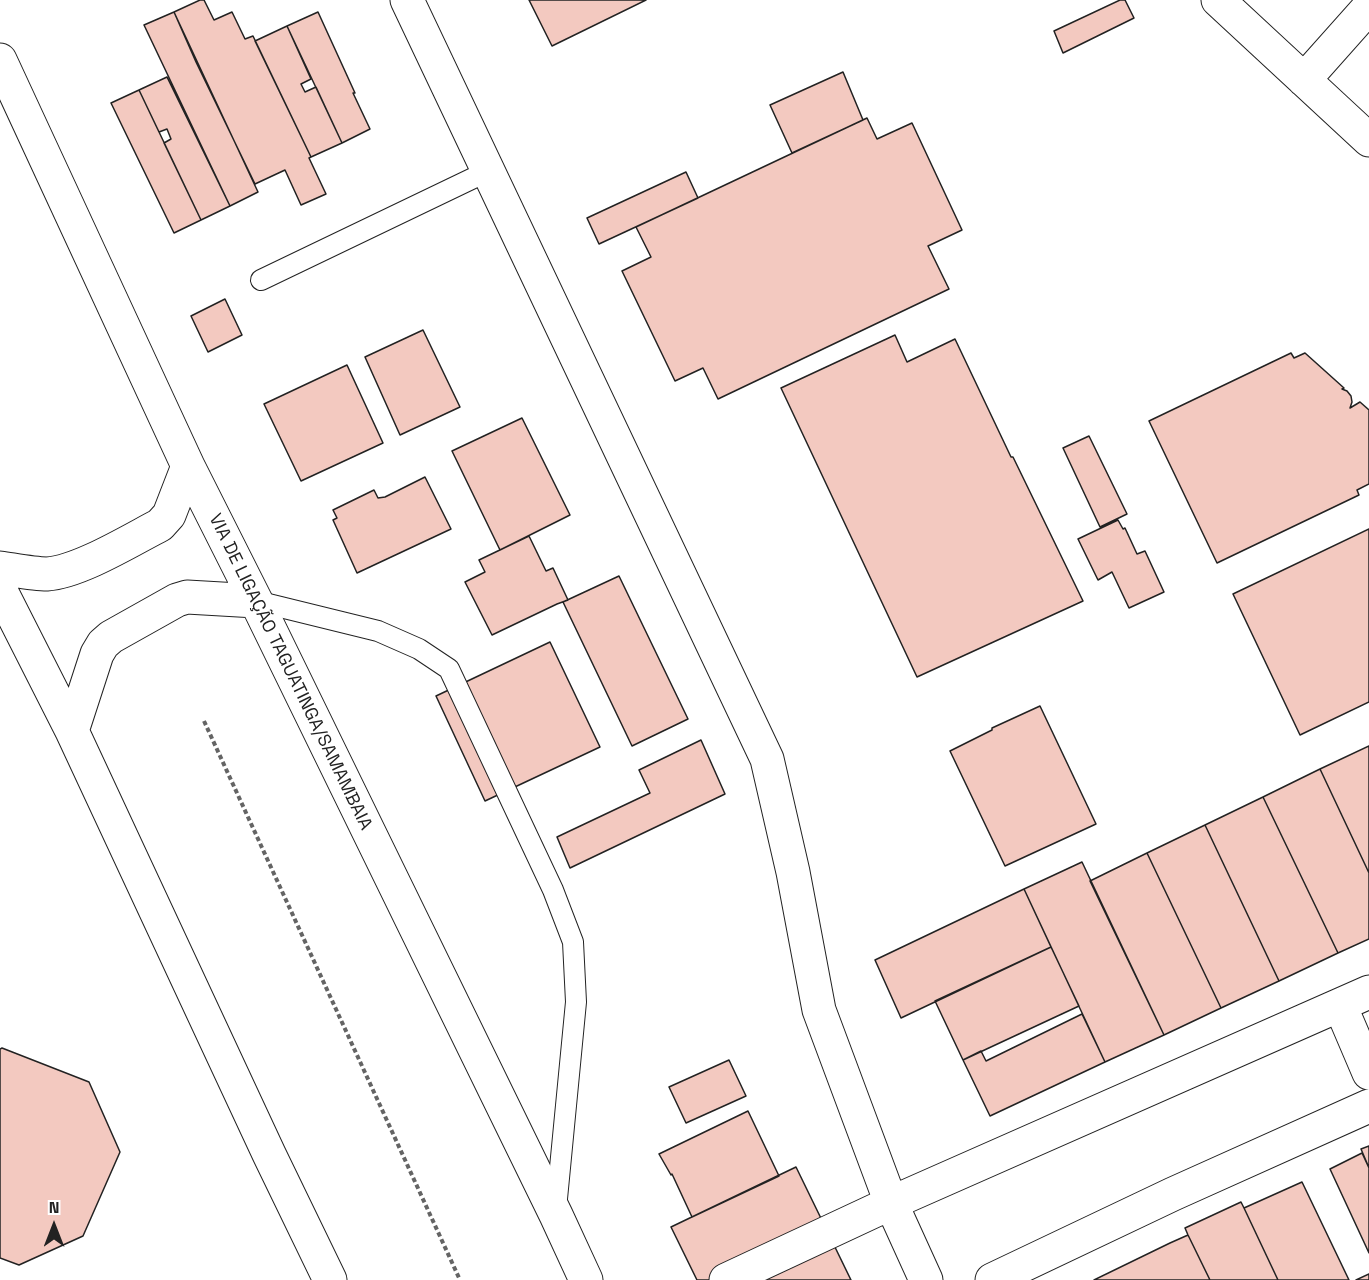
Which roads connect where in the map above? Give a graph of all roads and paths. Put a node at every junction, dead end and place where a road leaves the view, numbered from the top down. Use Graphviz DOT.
graph roads {
  1 [pos="407,0"];
  2 [pos="1218,0"];
  3 [pos="1369,7"];
  4 [pos="0,60"];
  5 [pos="1304,80"];
  6 [pos="1369,140"];
  7 [pos="488,171"];
  8 [pos="261,280"];
  9 [pos="188,466"];
  10 [pos="0,568"];
  11 [pos="0,589"];
  12 [pos="256,601"];
  13 [pos="204,721"];
  14 [pos="72,731"];
  15 [pos="1369,992"];
  16 [pos="1340,1005"];
  17 [pos="1369,1073"];
  18 [pos="1369,1106"];
  19 [pos="891,1203"];
  20 [pos="556,1215"];
  21 [pos="330,1280"];
  22 [pos="460,1280"];
  23 [pos="586,1280"];
  24 [pos="726,1280"];
  25 [pos="926,1280"];
  26 [pos="992,1280"];
  1 -- 7 [label="street"];
  2 -- 5 [label="street"];
  3 -- 5 [label="street"];
  4 -- 9 [label="street, VIA DE LIGAÇÃO TAGUATINGA/SAMAMBAIA"];
  5 -- 6 [label="street"];
  7 -- 8 [label="lane"];
  7 -- 19 [label="street"];
  9 -- 10 [label="street"];
  9 -- 12 [label="street, VIA DE LIGAÇÃO TAGUATINGA/SAMAMBAIA"];
  11 -- 14 [label="street"];
  12 -- 14 [label="street"];
  12 -- 20 [label="street, VIA DE LIGAÇÃO TAGUATINGA/SAMAMBAIA"];
  12 -- 20 [label="lane"];
  13 -- 22 [label="path"];
  14 -- 21 [label="street"];
  15 -- 16 [label="street"];
  16 -- 17 [label="street"];
  16 -- 19 [label="street"];
  18 -- 26 [label="street"];
  19 -- 24 [label="street"];
  19 -- 25 [label="street"];
  20 -- 23 [label="street, VIA DE LIGAÇÃO TAGUATINGA/SAMAMBAIA"];
}
